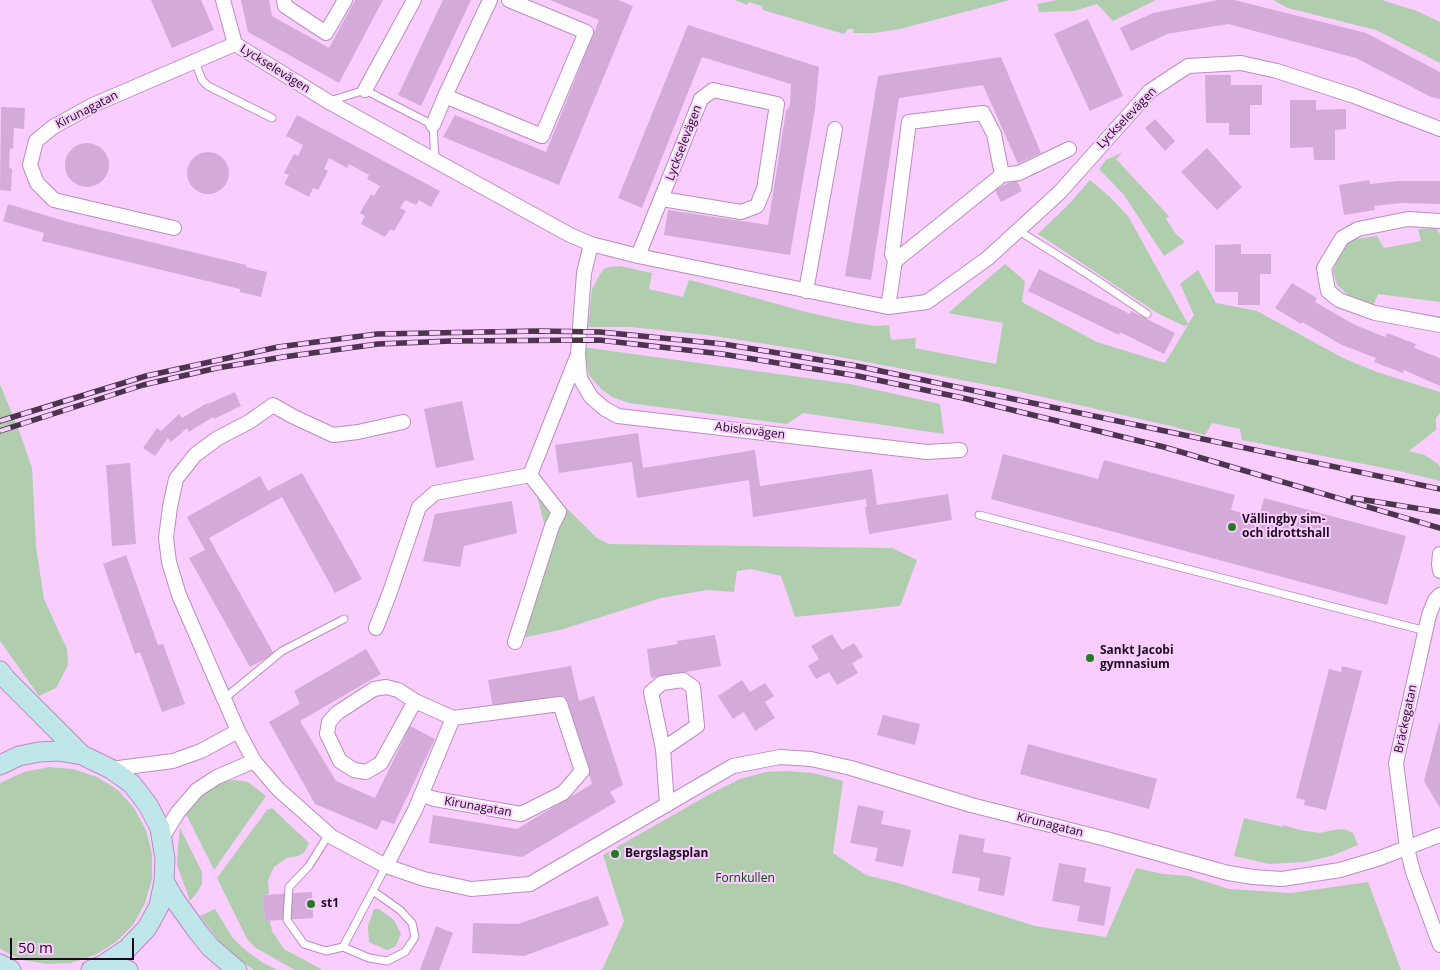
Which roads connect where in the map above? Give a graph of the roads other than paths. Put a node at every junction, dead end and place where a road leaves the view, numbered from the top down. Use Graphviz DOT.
graph roads {
  1 [pos="223,0"];
  2 [pos="284,0"];
  3 [pos="345,0"];
  4 [pos="414,0"];
  5 [pos="490,0"];
  6 [pos="509,0"];
  7 [pos="235,44"];
  8 [pos="194,61"];
  9 [pos="365,90"];
  10 [pos="445,96"];
  11 [pos="329,102"];
  12 [pos="272,118"];
  13 [pos="433,125"];
  14 [pos="835,128"];
  15 [pos="1440,129"];
  16 [pos="1069,149"];
  17 [pos="435,159"];
  18 [pos="1002,175"];
  19 [pos="662,199"];
  20 [pos="1440,221"];
  21 [pos="174,228"];
  22 [pos="1019,231"];
  23 [pos="591,244"];
  24 [pos="638,256"];
  25 [pos="895,262"];
  26 [pos="806,291"];
  27 [pos="888,307"];
  28 [pos="1147,314"];
  29 [pos="1440,324"];
  30 [pos="578,354"];
  31 [pos="403,422"];
  32 [pos="960,450"];
  33 [pos="530,475"];
  34 [pos="979,515"];
  35 [pos="1440,554"];
  36 [pos="1440,571"];
  37 [pos="1438,599"];
  38 [pos="344,619"];
  39 [pos="376,628"];
  40 [pos="1426,631"];
  41 [pos="515,642"];
  42 [pos="0,671"];
  43 [pos="224,698"];
  44 [pos="415,701"];
  45 [pos="453,718"];
  46 [pos="238,731"];
  47 [pos="663,749"];
  48 [pos="82,755"];
  49 [pos="254,761"];
  50 [pos="0,765"];
  51 [pos="111,769"];
  52 [pos="422,795"];
  53 [pos="667,805"];
  54 [pos="329,834"];
  55 [pos="1440,835"];
  56 [pos="162,838"];
  57 [pos="1407,848"];
  58 [pos="386,866"];
  59 [pos="164,881"];
  60 [pos="373,891"];
  61 [pos="1440,945"];
  62 [pos="343,947"];
  63 [pos="0,964"];
  64 [pos="97,968"];
  65 [pos="12,970"];
  66 [pos="128,970"];
  67 [pos="236,970"];
  1 -- 7 [label="street, Lyckselevägen"];
  2 -- 3 [label="street"];
  4 -- 9 [label="street"];
  5 -- 10 [label="street"];
  6 -- 10 [label="street"];
  7 -- 8 [label="street, Kirunagatan"];
  7 -- 11 [label="street, Lyckselevägen"];
  8 -- 12 [label="lane"];
  8 -- 21 [label="street, Kirunagatan"];
  9 -- 11 [label="lane"];
  9 -- 13 [label="lane"];
  10 -- 13 [label="street"];
  11 -- 17 [label="street, Lyckselevägen"];
  13 -- 17 [label="lane"];
  14 -- 26 [label="street"];
  15 -- 22 [label="street, Lyckselevägen"];
  16 -- 18 [label="street"];
  17 -- 23 [label="street, Lyckselevägen"];
  18 -- 25 [label="street"];
  18 -- 25 [label="street"];
  19 -- 19 [label="street, Lyckselevägen"];
  19 -- 24 [label="street, Lyckselevägen"];
  20 -- 29 [label="street"];
  22 -- 27 [label="street, Lyckselevägen"];
  22 -- 28 [label="lane"];
  23 -- 24 [label="street, Lyckselevägen"];
  23 -- 30 [label="street, Abiskovägen"];
  24 -- 26 [label="street, Lyckselevägen"];
  25 -- 27 [label="street"];
  26 -- 27 [label="street, Lyckselevägen"];
  30 -- 32 [label="street, Abiskovägen"];
  30 -- 33 [label="street, Abiskovägen"];
  31 -- 43 [label="street, Kirunagatan"];
  33 -- 39 [label="street"];
  33 -- 41 [label="street"];
  34 -- 40 [label="lane"];
  35 -- 36 [label="street"];
  37 -- 40 [label="street, Bräckegatan"];
  38 -- 43 [label="lane"];
  40 -- 57 [label="street, Bräckegatan"];
  42 -- 48 [label="main road"];
  43 -- 46 [label="street, Kirunagatan"];
  44 -- 44 [label="street"];
  44 -- 45 [label="street"];
  45 -- 52 [label="street"];
  45 -- 52 [label="street, Kirunagatan"];
  46 -- 49 [label="street, Kirunagatan"];
  46 -- 51 [label="street"];
  47 -- 47 [label="street"];
  47 -- 53 [label="street"];
  48 -- 50 [label="main road"];
  48 -- 51 [label="main road"];
  49 -- 54 [label="street, Kirunagatan"];
  49 -- 56 [label="street"];
  51 -- 56 [label="main road"];
  52 -- 58 [label="street"];
  53 -- 57 [label="street, Kirunagatan"];
  53 -- 58 [label="street, Kirunagatan"];
  54 -- 58 [label="street, Kirunagatan"];
  54 -- 62 [label="lane"];
  55 -- 57 [label="street, Kirunagatan"];
  56 -- 59 [label="main road"];
  57 -- 61 [label="street, Bräckegatan"];
  58 -- 60 [label="lane"];
  59 -- 64 [label="main road"];
  59 -- 67 [label="main road"];
  60 -- 62 [label="lane"];
  60 -- 62 [label="lane"];
  63 -- 65 [label="main road"];
  64 -- 66 [label="main road"];
}
